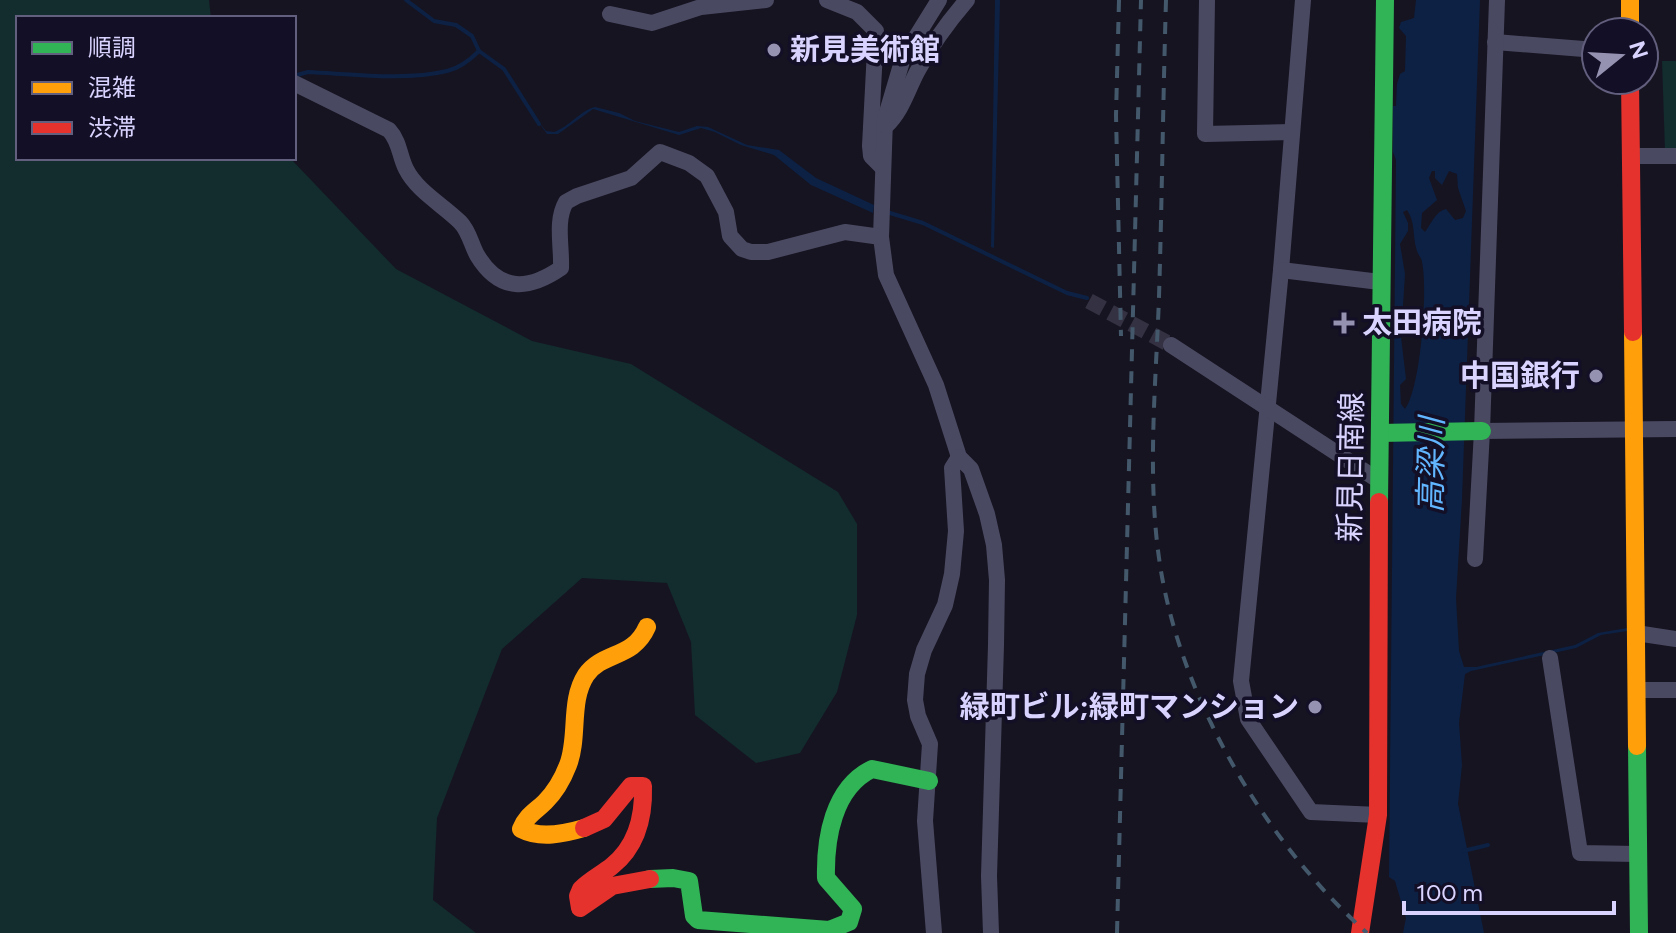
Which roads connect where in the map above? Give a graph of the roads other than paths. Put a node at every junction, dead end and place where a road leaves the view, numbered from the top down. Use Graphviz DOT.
graph roads {
  1 [pos="766,0"];
  2 [pos="827,0"];
  3 [pos="939,0"];
  4 [pos="967,0"];
  5 [pos="1207,0"];
  6 [pos="1303,0"];
  7 [pos="1385,0"];
  8 [pos="1497,0"];
  9 [pos="610,14"];
  10 [pos="1495,42"];
  11 [pos="1580,49"];
  12 [pos="296,84"];
  13 [pos="1630,96"];
  14 [pos="884,128"];
  15 [pos="1291,132"];
  16 [pos="1631,156"];
  17 [pos="1676,156"];
  18 [pos="883,168"];
  19 [pos="881,237"];
  20 [pos="1281,270"];
  21 [pos="1380,282"];
  22 [pos="1171,345"];
  23 [pos="1268,410"];
  24 [pos="1633,428"];
  25 [pos="1676,429"];
  26 [pos="1482,431"];
  27 [pos="1380,433"];
  28 [pos="959,457"];
  29 [pos="1378,480"];
  30 [pos="1475,559"];
  31 [pos="647,627"];
  32 [pos="1636,633"];
  33 [pos="1676,639"];
  34 [pos="1550,658"];
  35 [pos="1637,690"];
  36 [pos="1676,690"];
  37 [pos="929,781"];
  38 [pos="1378,815"];
  39 [pos="1637,854"];
  40 [pos="934,933"];
  41 [pos="991,933"];
  42 [pos="1360,933"];
  43 [pos="1639,933"];
  1 -- 9 [label="street"];
  2 -- 18 [label="street"];
  3 -- 14 [label="street"];
  4 -- 14 [label="street"];
  5 -- 15 [label="street"];
  6 -- 15 [label="street"];
  7 -- 21 [label="street, 新見日南線"];
  8 -- 10 [label="street"];
  10 -- 11 [label="street"];
  10 -- 26 [label="street"];
  12 -- 19 [label="street"];
  13 -- 16 [label="street"];
  14 -- 18 [label="street"];
  15 -- 20 [label="street"];
  16 -- 17 [label="street"];
  16 -- 24 [label="street"];
  18 -- 19 [label="street"];
  19 -- 28 [label="street"];
  20 -- 21 [label="street"];
  20 -- 23 [label="street"];
  21 -- 27 [label="street, 新見日南線"];
  22 -- 23 [label="street"];
  23 -- 29 [label="street"];
  23 -- 38 [label="street"];
  24 -- 25 [label="street"];
  24 -- 26 [label="street"];
  24 -- 32 [label="street"];
  26 -- 27 [label="street"];
  26 -- 30 [label="street"];
  27 -- 29 [label="street, 新見日南線"];
  28 -- 37 [label="street"];
  28 -- 41 [label="street"];
  29 -- 38 [label="street, 新見日南線"];
  31 -- 37 [label="street"];
  32 -- 33 [label="street"];
  32 -- 35 [label="street"];
  34 -- 39 [label="street"];
  35 -- 36 [label="street"];
  35 -- 39 [label="street"];
  37 -- 40 [label="street"];
  38 -- 42 [label="street, 新見日南線"];
  39 -- 43 [label="street"];
}
